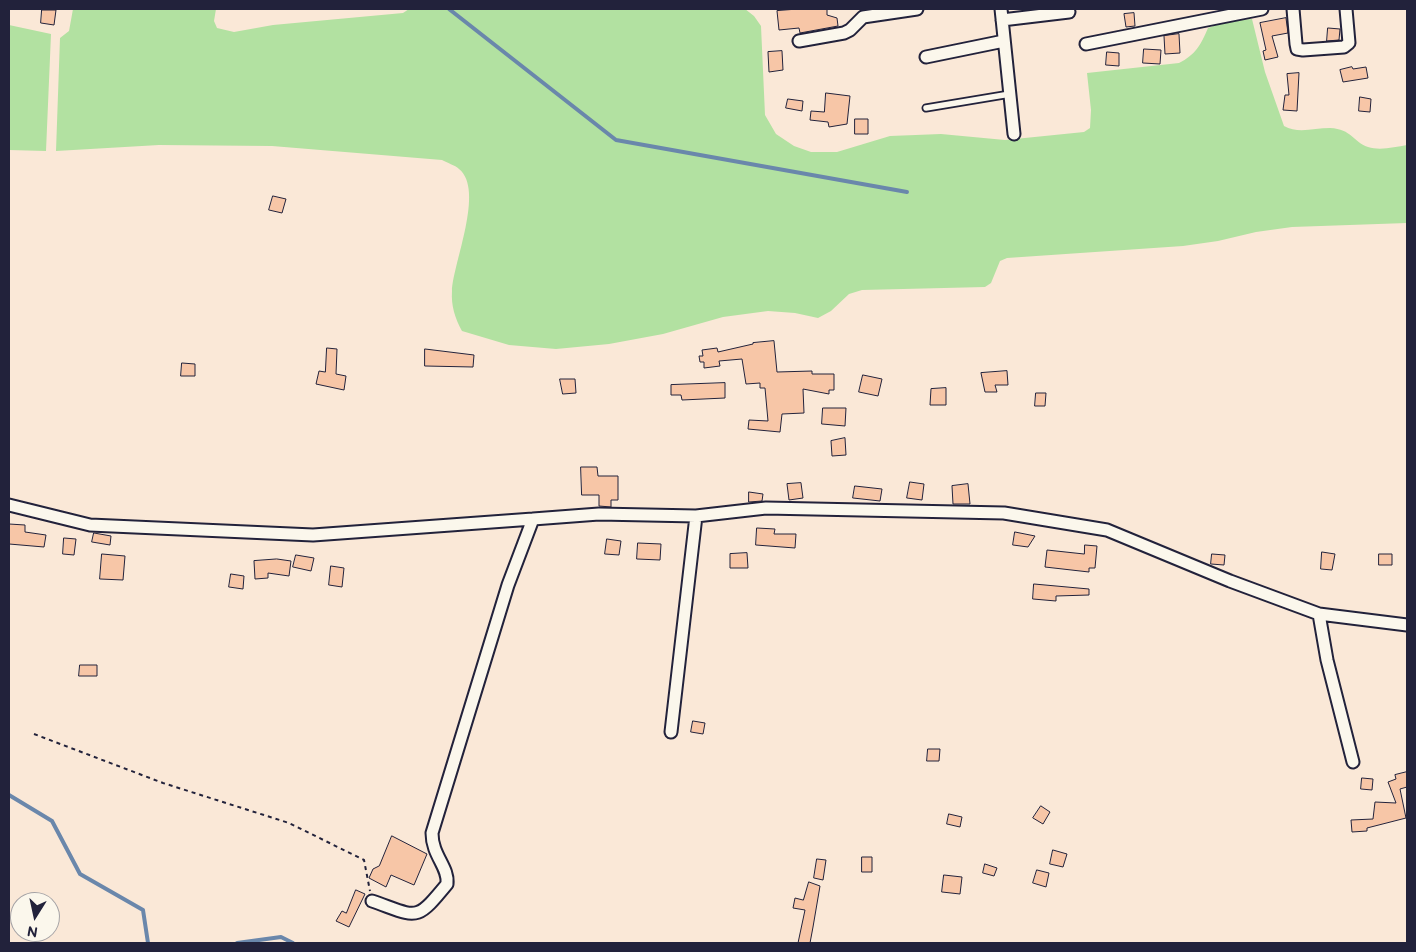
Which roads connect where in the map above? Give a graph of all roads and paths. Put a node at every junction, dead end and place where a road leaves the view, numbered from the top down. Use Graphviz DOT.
graph roads {
  1 [pos="916,9"];
  2 [pos="1262,9"];
  3 [pos="1293,9"];
  4 [pos="1346,9"];
  5 [pos="1069,12"];
  6 [pos="1002,14"];
  7 [pos="798,40"];
  8 [pos="1004,41"];
  9 [pos="1086,44"];
  10 [pos="926,57"];
  11 [pos="1010,94"];
  12 [pos="926,108"];
  13 [pos="1014,134"];
  14 [pos="9,505"];
  15 [pos="696,516"];
  16 [pos="533,519"];
  17 [pos="1319,614"];
  18 [pos="1407,625"];
  19 [pos="671,732"];
  20 [pos="34,734"];
  21 [pos="1353,762"];
  22 [pos="372,901"];
  1 -- 7 [label="street"];
  2 -- 9 [label="street"];
  3 -- 4 [label="street"];
  5 -- 6 [label="street"];
  6 -- 8 [label="street"];
  8 -- 10 [label="street"];
  8 -- 11 [label="street"];
  11 -- 12 [label="lane"];
  11 -- 13 [label="street"];
  14 -- 16 [label="street"];
  15 -- 16 [label="street"];
  15 -- 17 [label="street"];
  15 -- 19 [label="street"];
  16 -- 22 [label="street"];
  17 -- 18 [label="street"];
  17 -- 21 [label="street"];
  20 -- 22 [label="path"];
}
